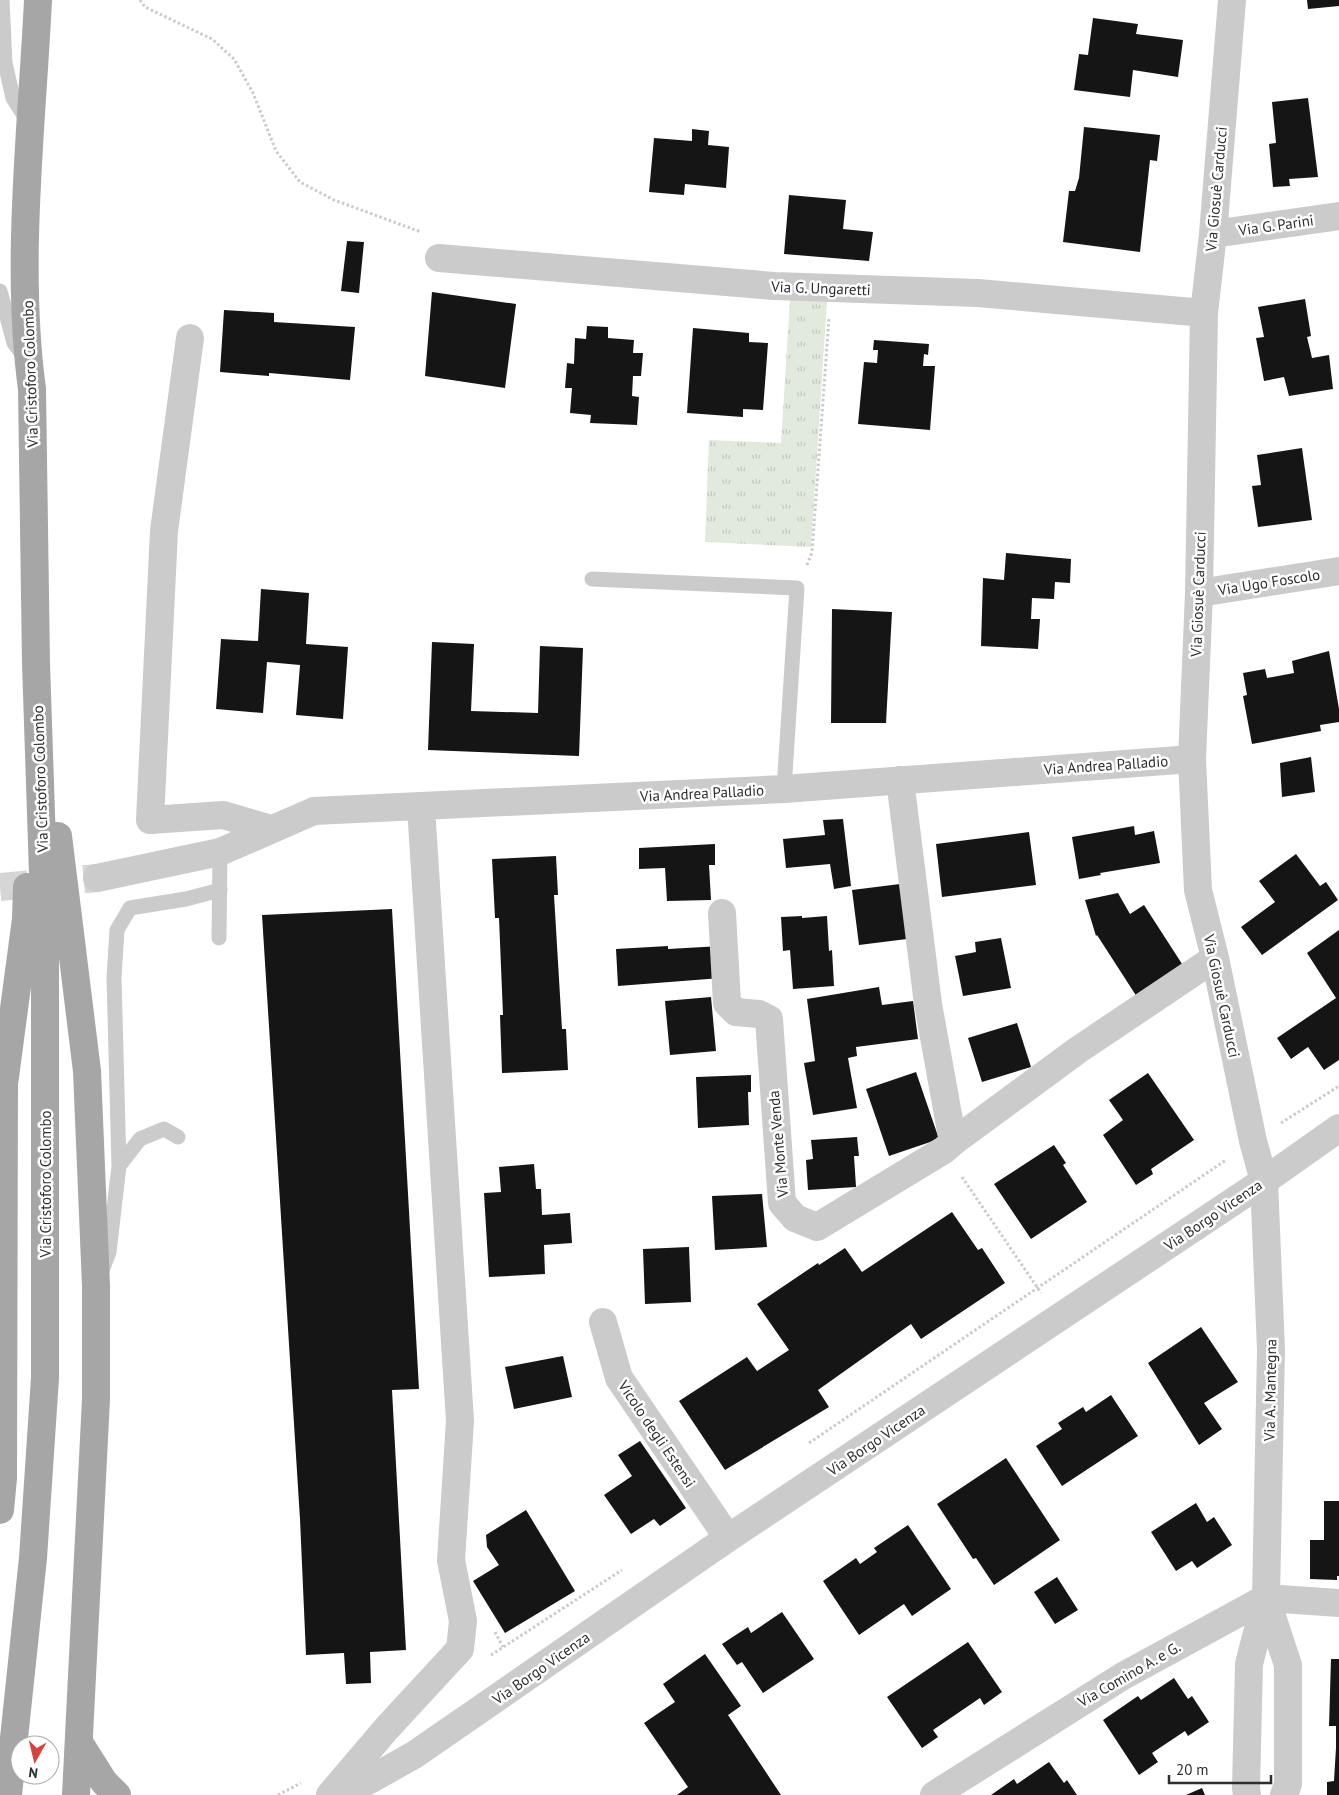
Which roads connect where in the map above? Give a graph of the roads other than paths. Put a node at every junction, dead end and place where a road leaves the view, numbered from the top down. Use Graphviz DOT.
graph roads {
  1 [pos="2,0"];
  2 [pos="38,0"];
  3 [pos="1232,0"];
  4 [pos="32,127"];
  5 [pos="1339,216"];
  6 [pos="1213,234"];
  7 [pos="439,258"];
  8 [pos="0,291"];
  9 [pos="1204,313"];
  10 [pos="190,338"];
  11 [pos="28,364"];
  12 [pos="1339,571"];
  13 [pos="592,579"];
  14 [pos="1199,593"];
  15 [pos="36,663"];
  16 [pos="1192,759"];
  17 [pos="900,780"];
  18 [pos="784,788"];
  19 [pos="421,807"];
  20 [pos="271,829"];
  21 [pos="220,852"];
  22 [pos="97,878"];
  23 [pos="220,890"];
  24 [pos="722,913"];
  25 [pos="219,938"];
  26 [pos="1215,958"];
  27 [pos="1339,1128"];
  28 [pos="178,1137"];
  29 [pos="948,1146"];
  30 [pos="118,1166"];
  31 [pos="1264,1181"];
  32 [pos="96,1286"];
  33 [pos="603,1322"];
  34 [pos="0,1510"];
  35 [pos="728,1538"];
  36 [pos="1266,1598"];
  37 [pos="1339,1604"];
  38 [pos="80,1744"];
  39 [pos="414,1755"];
  40 [pos="319,1787"];
  41 [pos="8,1795"];
  42 [pos="76,1795"];
  43 [pos="117,1795"];
  44 [pos="343,1795"];
  45 [pos="372,1795"];
  46 [pos="934,1795"];
  47 [pos="1247,1795"];
  48 [pos="1284,1795"];
  1 -- 4 [label="lane"];
  2 -- 4 [label="main road, Via Cristoforo Colombo"];
  3 -- 6 [label="street, Via Giosuè Carducci"];
  4 -- 11 [label="main road, Via Cristoforo Colombo"];
  5 -- 6 [label="street, Via G. Parini"];
  6 -- 9 [label="street, Via Giosuè Carducci"];
  7 -- 9 [label="street, Via G. Ungaretti"];
  8 -- 11 [label="lane"];
  9 -- 14 [label="street, Via Giosuè Carducci"];
  10 -- 20 [label="street"];
  11 -- 15 [label="main road, Via Cristoforo Colombo"];
  12 -- 14 [label="street, Via Ugo Foscolo"];
  13 -- 18 [label="lane"];
  14 -- 16 [label="street, Via Giosuè Carducci"];
  15 -- 32 [label="main road"];
  15 -- 34 [label="main road"];
  15 -- 41 [label="main road, Via Cristoforo Colombo"];
  16 -- 17 [label="street, Via Andrea Palladio"];
  16 -- 26 [label="street, Via Giosuè Carducci"];
  17 -- 18 [label="street, Via Andrea Palladio"];
  17 -- 29 [label="street"];
  18 -- 19 [label="street, Via Andrea Palladio"];
  19 -- 20 [label="street, Via Andrea Palladio"];
  19 -- 40 [label="street"];
  20 -- 21 [label="street, Via Andrea Palladio"];
  21 -- 22 [label="street, Via Andrea Palladio"];
  21 -- 23 [label="lane"];
  23 -- 25 [label="lane"];
  23 -- 30 [label="lane"];
  24 -- 29 [label="street, Via Monte Venda"];
  26 -- 29 [label="street, Via Monte Venda"];
  26 -- 31 [label="street, Via Giosuè Carducci"];
  27 -- 31 [label="street, Via Borgo Vicenza"];
  28 -- 30 [label="lane"];
  30 -- 32 [label="lane"];
  31 -- 35 [label="street, Via Borgo Vicenza"];
  31 -- 36 [label="street, Via A. Mantegna"];
  32 -- 38 [label="main road"];
  33 -- 35 [label="street, Vicolo degli Estensi"];
  35 -- 39 [label="street, Via Borgo Vicenza"];
  36 -- 37 [label="street"];
  36 -- 46 [label="street, Via Comino A. e G."];
  36 -- 47 [label="street, Via A. Mantegna"];
  36 -- 48 [label="street, Via A. Mantegna"];
  38 -- 42 [label="main road"];
  38 -- 43 [label="main road"];
  39 -- 44 [label="street, Via Borgo Vicenza"];
  39 -- 45 [label="street, Via Borgo Vicenza"];
}
